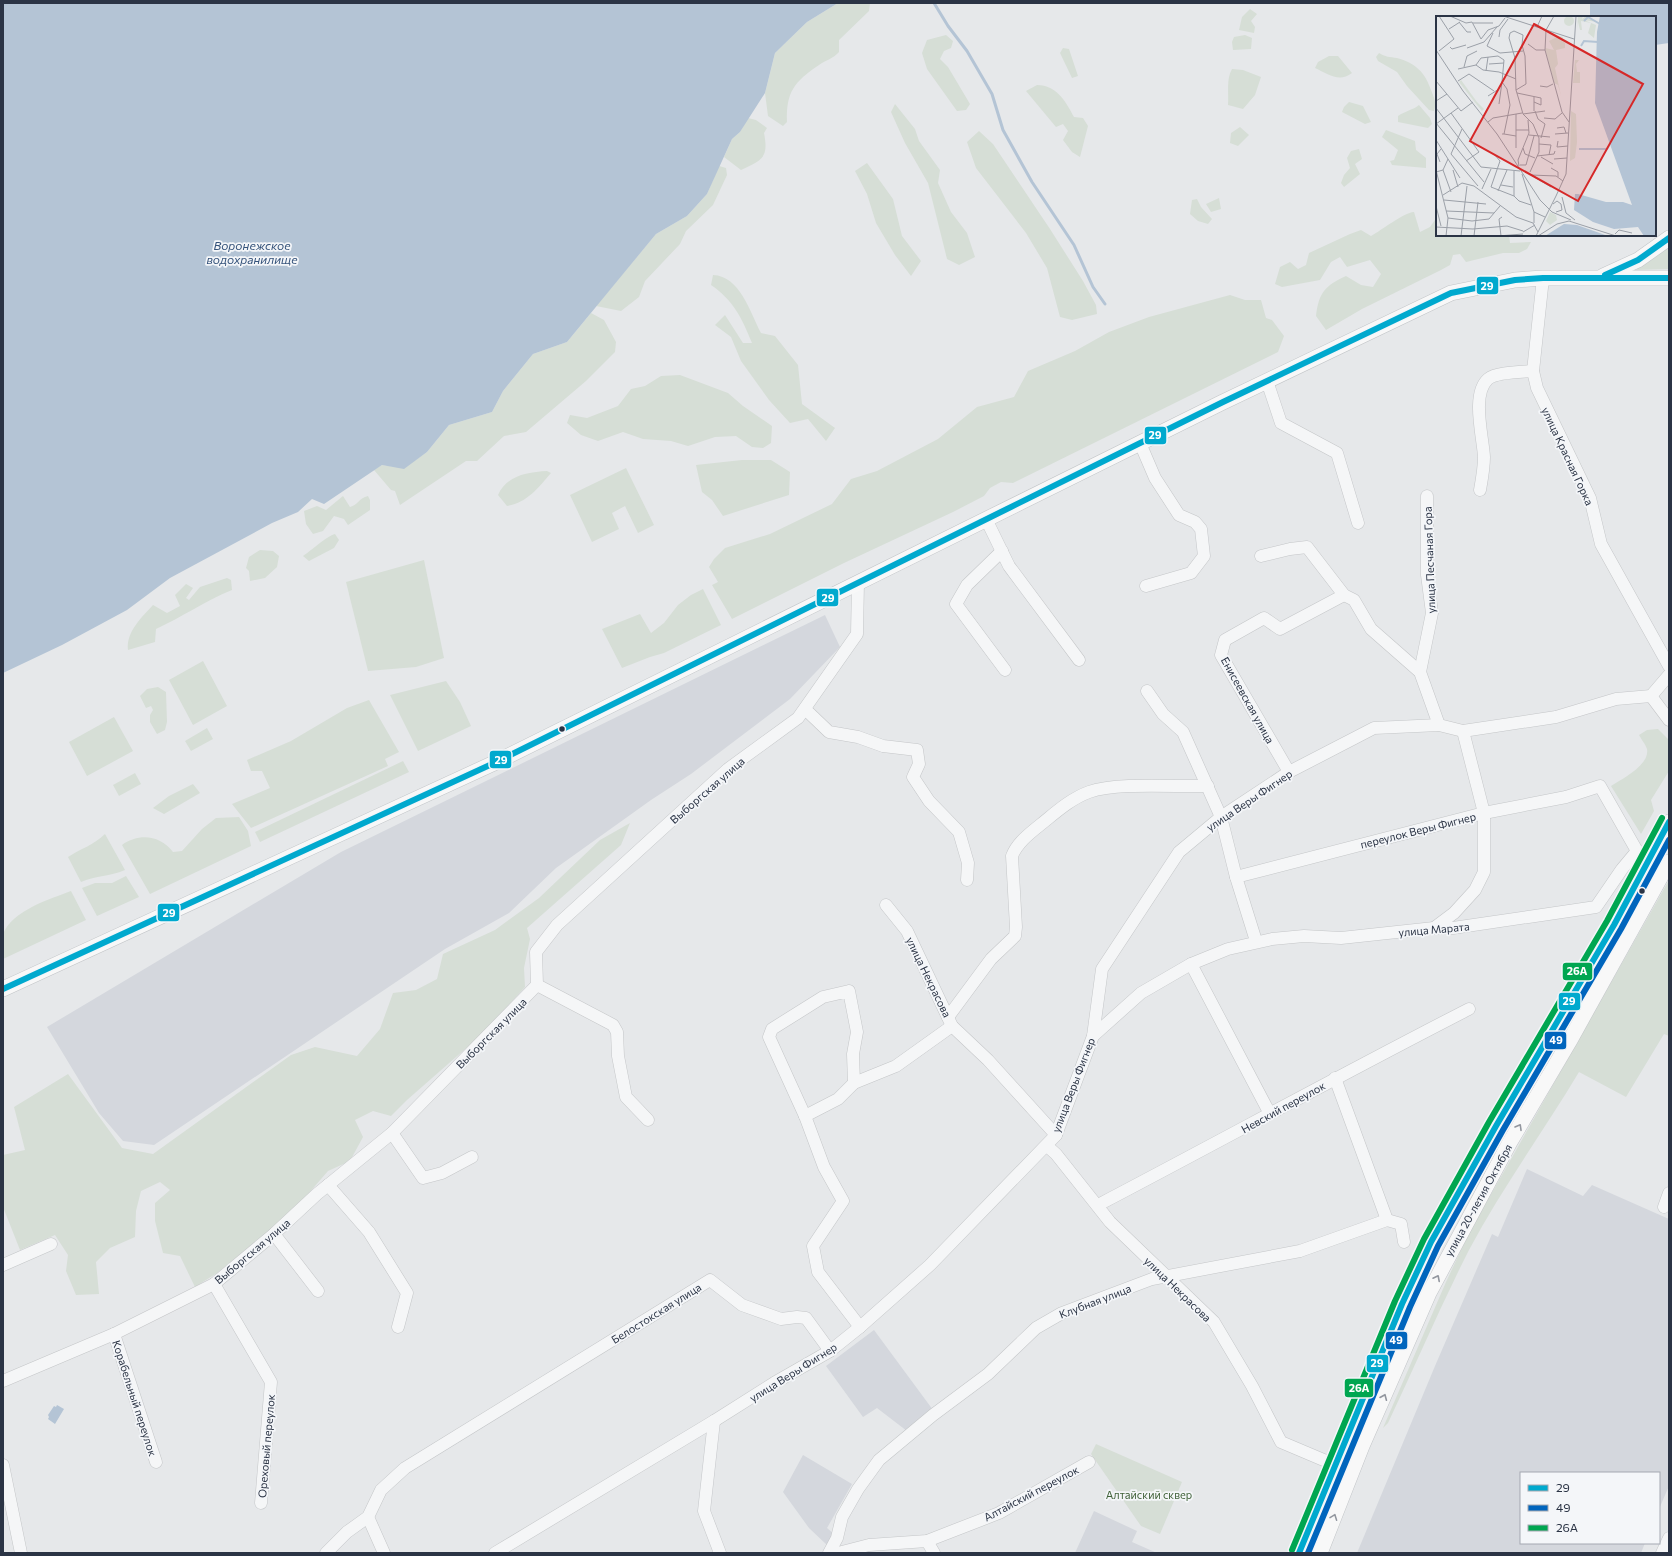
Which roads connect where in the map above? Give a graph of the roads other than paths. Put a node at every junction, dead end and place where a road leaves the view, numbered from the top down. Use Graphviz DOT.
graph roads {
  1 [pos="1669,238"];
  2 [pos="1543,278"];
  3 [pos="1598,278"];
  4 [pos="1669,278"];
  5 [pos="1533,370"];
  6 [pos="1267,381"];
  7 [pos="1140,443"];
  8 [pos="1480,490"];
  9 [pos="1427,496"];
  10 [pos="986,519"];
  11 [pos="1358,523"];
  12 [pos="1002,551"];
  13 [pos="1261,556"];
  14 [pos="858,582"];
  15 [pos="1146,586"];
  16 [pos="1344,595"];
  17 [pos="1079,660"];
  18 [pos="1669,666"];
  19 [pos="1006,670"];
  20 [pos="1420,672"];
  21 [pos="1669,675"];
  22 [pos="1148,691"];
  23 [pos="1652,696"];
  24 [pos="805,709"];
  25 [pos="1669,720"];
  26 [pos="1439,725"];
  27 [pos="1463,731"];
  28 [pos="1289,772"];
  29 [pos="1208,786"];
  30 [pos="1484,813"];
  31 [pos="1221,816"];
  32 [pos="1669,822"];
  33 [pos="1637,851"];
  34 [pos="1652,857"];
  35 [pos="1669,862"];
  36 [pos="1236,877"];
  37 [pos="968,880"];
  38 [pos="886,905"];
  39 [pos="1434,928"];
  40 [pos="1256,941"];
  41 [pos="1191,964"];
  42 [pos="537,985"];
  43 [pos="3,989"];
  44 [pos="1469,1009"];
  45 [pos="950,1021"];
  46 [pos="1093,1036"];
  47 [pos="1335,1078"];
  48 [pos="854,1083"];
  49 [pos="1270,1114"];
  50 [pos="805,1116"];
  51 [pos="648,1120"];
  52 [pos="392,1133"];
  53 [pos="1056,1135"];
  54 [pos="1047,1146"];
  55 [pos="472,1157"];
  56 [pos="328,1186"];
  57 [pos="1669,1193"];
  58 [pos="1098,1205"];
  59 [pos="1664,1207"];
  60 [pos="1387,1220"];
  61 [pos="274,1234"];
  62 [pos="1404,1242"];
  63 [pos="51,1244"];
  64 [pos="3,1265"];
  65 [pos="1164,1276"];
  66 [pos="214,1284"];
  67 [pos="318,1291"];
  68 [pos="398,1327"];
  69 [pos="860,1327"];
  70 [pos="114,1334"];
  71 [pos="830,1350"];
  72 [pos="3,1381"];
  73 [pos="714,1421"];
  74 [pos="156,1462"];
  75 [pos="1089,1462"];
  76 [pos="1334,1464"];
  77 [pos="3,1465"];
  78 [pos="1352,1472"];
  79 [pos="261,1503"];
  80 [pos="8,1514"];
  81 [pos="368,1517"];
  82 [pos="1669,1538"];
  83 [pos="927,1541"];
  84 [pos="21,1553"];
  85 [pos="326,1553"];
  86 [pos="384,1553"];
  87 [pos="495,1553"];
  88 [pos="720,1553"];
  89 [pos="829,1553"];
  90 [pos="838,1553"];
  91 [pos="934,1553"];
  92 [pos="1299,1553"];
  93 [pos="1320,1553"];
  94 [pos="1662,1553"];
  1 -- 3 [label="main road"];
  2 -- 3 [label="main road"];
  2 -- 5 [label="street, улица Красная Горка"];
  2 -- 6 [label="main road"];
  3 -- 4 [label="main road"];
  5 -- 8 [label="street"];
  5 -- 18 [label="street, улица Красная Горка"];
  6 -- 7 [label="main road"];
  6 -- 11 [label="street"];
  7 -- 10 [label="main road"];
  7 -- 15 [label="street"];
  9 -- 20 [label="street, улица Песчаная Гора"];
  10 -- 12 [label="street"];
  10 -- 14 [label="main road"];
  12 -- 17 [label="street"];
  12 -- 19 [label="street"];
  13 -- 16 [label="street"];
  14 -- 24 [label="street, Выборгская улица"];
  14 -- 43 [label="main road"];
  16 -- 20 [label="street"];
  16 -- 28 [label="street, Енисеевская улица"];
  20 -- 26 [label="street"];
  21 -- 23 [label="street"];
  22 -- 29 [label="street"];
  23 -- 25 [label="street"];
  23 -- 27 [label="street, улица Веры Фигнер"];
  24 -- 37 [label="street"];
  24 -- 42 [label="street, Выборгская улица"];
  26 -- 27 [label="street, улица Веры Фигнер"];
  26 -- 28 [label="street, улица Веры Фигнер"];
  27 -- 30 [label="street"];
  28 -- 31 [label="street, улица Веры Фигнер"];
  29 -- 31 [label="street"];
  29 -- 45 [label="street"];
  30 -- 33 [label="street, переулок Веры Фигнер"];
  30 -- 36 [label="street, переулок Веры Фигнер"];
  30 -- 39 [label="street"];
  31 -- 36 [label="street"];
  31 -- 46 [label="street, улица Веры Фигнер"];
  32 -- 34 [label="main road, улица 20-летия Октября"];
  33 -- 34 [label="street"];
  33 -- 39 [label="street, улица Марата"];
  34 -- 76 [label="main road, улица 20-летия Октября"];
  78 -- 35 [label="main road, улица 20-летия Октября, one-way"];
  36 -- 40 [label="street"];
  38 -- 45 [label="street, улица Некрасова"];
  39 -- 40 [label="street, улица Марата"];
  40 -- 41 [label="street, улица Марата"];
  41 -- 46 [label="street, улица Марата"];
  41 -- 49 [label="street"];
  42 -- 51 [label="street"];
  42 -- 52 [label="street, Выборгская улица"];
  44 -- 47 [label="street, Невский переулок"];
  45 -- 48 [label="street"];
  45 -- 53 [label="street, улица Некрасова"];
  46 -- 53 [label="street, улица Веры Фигнер"];
  47 -- 49 [label="street, Невский переулок"];
  47 -- 60 [label="street"];
  48 -- 50 [label="street"];
  48 -- 50 [label="street"];
  49 -- 58 [label="street, Невский переулок"];
  50 -- 69 [label="street"];
  52 -- 55 [label="street"];
  52 -- 56 [label="street, Выборгская улица"];
  53 -- 54 [label="street, улица Веры Фигнер"];
  54 -- 58 [label="street, улица Некрасова"];
  54 -- 69 [label="street, улица Веры Фигнер"];
  56 -- 61 [label="street, Выборгская улица"];
  56 -- 68 [label="street"];
  57 -- 59 [label="street"];
  58 -- 65 [label="street, улица Некрасова"];
  60 -- 62 [label="street"];
  60 -- 65 [label="street, Клубная улица"];
  61 -- 66 [label="street, Выборгская улица"];
  61 -- 67 [label="street"];
  63 -- 64 [label="street"];
  65 -- 76 [label="street, улица Некрасова"];
  65 -- 89 [label="street, Клубная улица"];
  66 -- 70 [label="street, Выборгская улица"];
  66 -- 79 [label="street, Ореховый переулок"];
  69 -- 71 [label="street, улица Веры Фигнер"];
  70 -- 72 [label="street, Выборгская улица"];
  70 -- 74 [label="street, Корабельный переулок"];
  71 -- 73 [label="street, улица Веры Фигнер"];
  71 -- 81 [label="street, Белостокская улица"];
  73 -- 87 [label="street, улица Веры Фигнер"];
  73 -- 88 [label="street"];
  75 -- 83 [label="street, Алтайский переулок"];
  76 -- 78 [label="street, улица Некрасова"];
  76 -- 92 [label="main road, улица 20-летия Октября"];
  77 -- 80 [label="street"];
  93 -- 78 [label="main road, улица 20-летия Октября, one-way"];
  80 -- 84 [label="street"];
  81 -- 85 [label="street"];
  81 -- 86 [label="street"];
  82 -- 94 [label="street"];
  83 -- 90 [label="street, Алтайский переулок"];
  83 -- 91 [label="street"];
}
